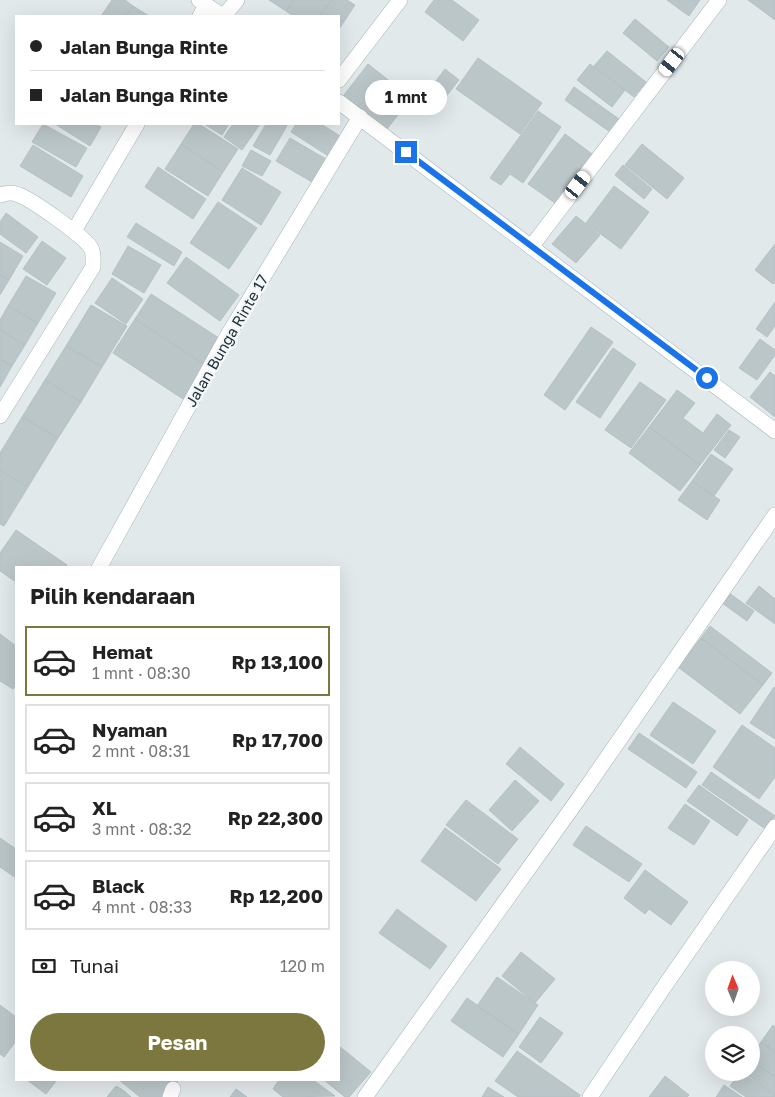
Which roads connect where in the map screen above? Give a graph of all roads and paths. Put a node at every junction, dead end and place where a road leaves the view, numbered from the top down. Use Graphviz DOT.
graph roads {
  1 [pos="237,0"];
  2 [pos="400,0"];
  3 [pos="719,0"];
  4 [pos="202,7"];
  5 [pos="221,15"];
  6 [pos="224,15"];
  7 [pos="340,79"];
  8 [pos="340,103"];
  9 [pos="360,117"];
  10 [pos="136,125"];
  11 [pos="0,195"];
  12 [pos="74,231"];
  13 [pos="531,247"];
  14 [pos="0,416"];
  15 [pos="775,431"];
  16 [pos="775,515"];
  17 [pos="100,566"];
  18 [pos="775,827"];
  19 [pos="365,1097"];
  20 [pos="590,1097"];
  1 -- 6 [label="street"];
  2 -- 7 [label="street"];
  3 -- 13 [label="street"];
  4 -- 5 [label="street"];
  8 -- 9 [label="street"];
  9 -- 13 [label="street"];
  9 -- 17 [label="street, Jalan Bunga Rinte 17"];
  10 -- 12 [label="street"];
  11 -- 12 [label="street"];
  12 -- 14 [label="street"];
  13 -- 15 [label="street"];
  16 -- 19 [label="street"];
  18 -- 20 [label="street"];
}
